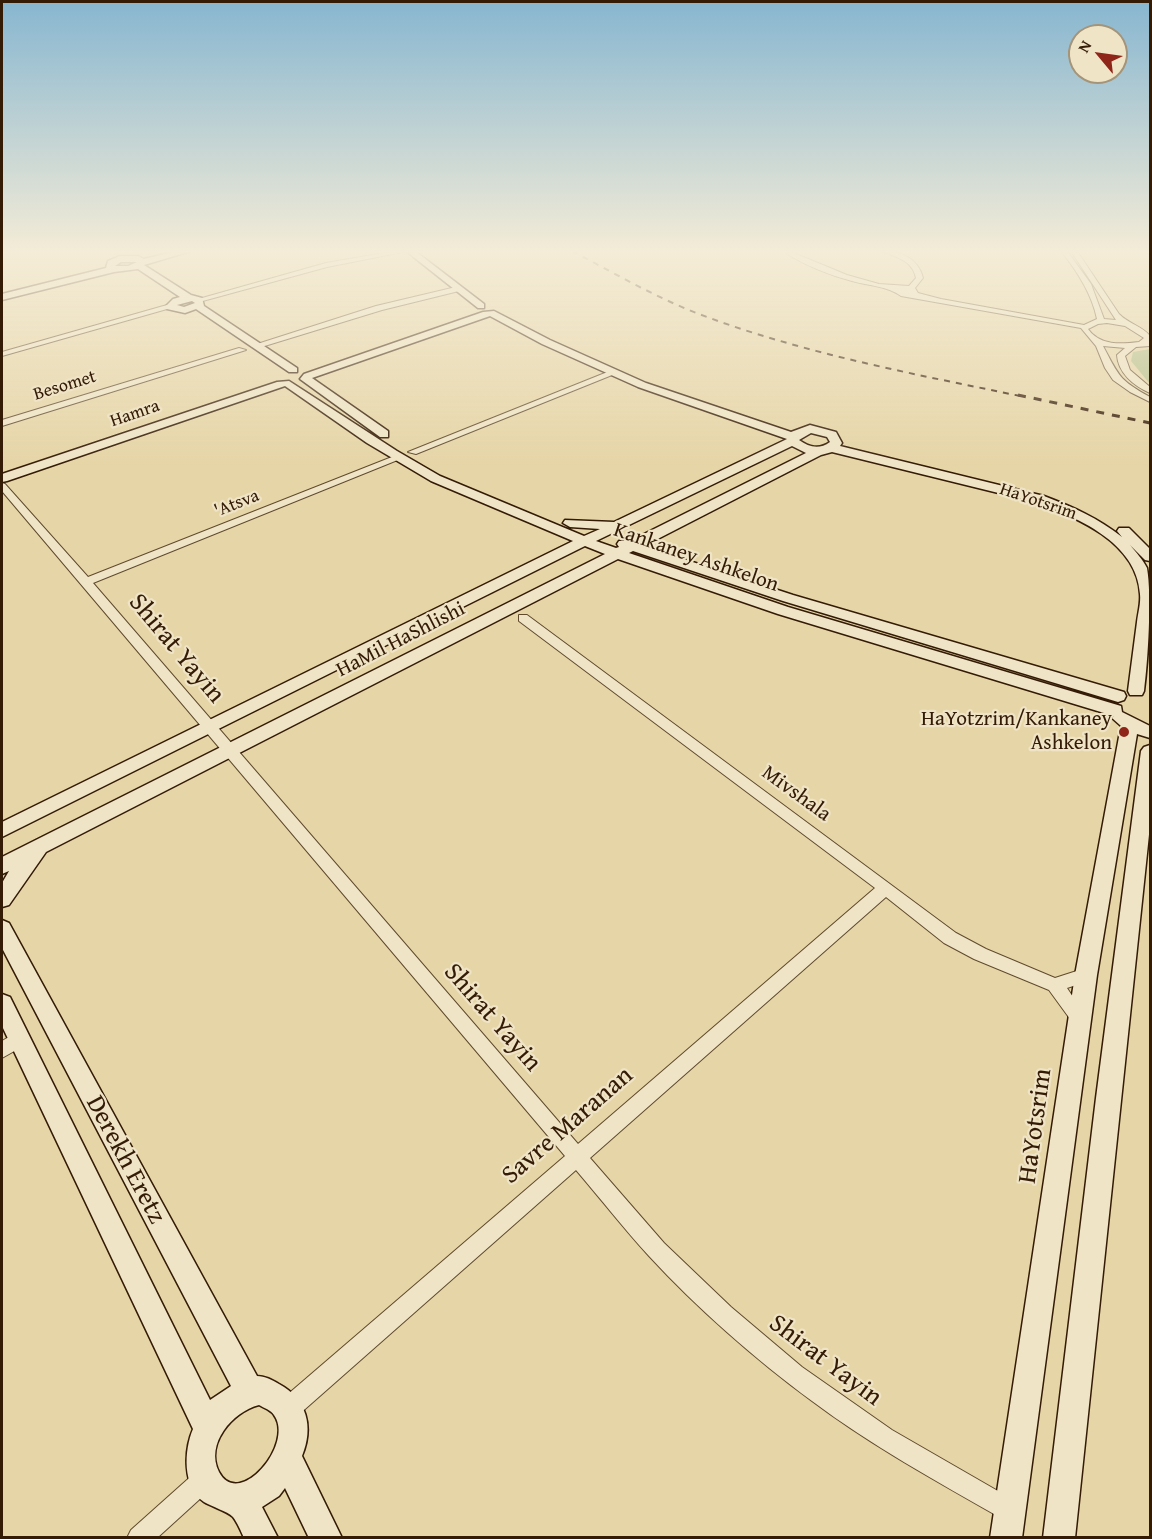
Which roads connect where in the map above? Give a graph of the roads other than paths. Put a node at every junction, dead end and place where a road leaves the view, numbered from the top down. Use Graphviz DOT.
graph roads {
  1 [pos="108,323"];
  2 [pos="205,323"];
  3 [pos="219,323"];
  4 [pos="334,323"];
  5 [pos="452,323"];
  6 [pos="515,323"];
  7 [pos="519,323"];
  8 [pos="1048,323"];
  9 [pos="1093,323"];
  10 [pos="1116,323"];
  11 [pos="1125,324"];
  12 [pos="1141,330"];
  13 [pos="1087,332"];
  14 [pos="1150,334"];
  15 [pos="1141,345"];
  16 [pos="249,351"];
  17 [pos="2,354"];
  18 [pos="613,373"];
  19 [pos="302,374"];
  20 [pos="281,382"];
  21 [pos="1150,390"];
  22 [pos="1150,400"];
  23 [pos="2,423"];
  24 [pos="795,437"];
  25 [pos="829,447"];
  26 [pos="413,452"];
  27 [pos="400,457"];
  28 [pos="2,469"];
  29 [pos="2,478"];
  30 [pos="2,486"];
  31 [pos="616,525"];
  32 [pos="565,527"];
  33 [pos="657,533"];
  34 [pos="591,537"];
  35 [pos="631,547"];
  36 [pos="614,553"];
  37 [pos="653,555"];
  38 [pos="554,556"];
  39 [pos="1150,557"];
  40 [pos="639,563"];
  41 [pos="587,568"];
  42 [pos="86,582"];
  43 [pos="525,601"];
  44 [pos="497,615"];
  45 [pos="523,618"];
  46 [pos="1143,693"];
  47 [pos="1128,715"];
  48 [pos="209,728"];
  49 [pos="228,750"];
  50 [pos="1150,751"];
  51 [pos="2,829"];
  52 [pos="49,841"];
  53 [pos="2,866"];
  54 [pos="886,888"];
  55 [pos="2,899"];
  56 [pos="2,929"];
  57 [pos="1086,975"];
  58 [pos="1055,985"];
  59 [pos="2,1004"];
  60 [pos="1079,1018"];
  61 [pos="10,1045"];
  62 [pos="577,1156"];
  63 [pos="249,1391"];
  64 [pos="288,1409"];
  65 [pos="208,1427"];
  66 [pos="288,1460"];
  67 [pos="205,1479"];
  68 [pos="240,1500"];
  69 [pos="1009,1510"];
  70 [pos="139,1538"];
  71 [pos="262,1538"];
  72 [pos="326,1538"];
  73 [pos="1006,1538"];
  74 [pos="1059,1538"];
  1 -- 17 [label="street"];
  2 -- 16 [label="street, Kankaney Ashkelon"];
  3 -- 16 [label="street, Kankaney Ashkelon"];
  4 -- 16 [label="street, Besomet"];
  5 -- 19 [label="street"];
  6 -- 18 [label="street"];
  7 -- 24 [label="street"];
  8 -- 13 [label="street"];
  9 -- 13 [label="street"];
  10 -- 11 [label="street"];
  11 -- 12 [label="street"];
  12 -- 14 [label="street"];
  12 -- 15 [label="street"];
  13 -- 15 [label="street"];
  13 -- 22 [label="street"];
  15 -- 21 [label="street"];
  16 -- 19 [label="street, Kankaney Ashkelon"];
  16 -- 23 [label="street, Besomet"];
  18 -- 24 [label="street"];
  18 -- 26 [label="street"];
  19 -- 20 [label="street"];
  19 -- 26 [label="street, Kankaney Ashkelon"];
  20 -- 27 [label="street, Kankaney Ashkelon"];
  20 -- 28 [label="street, Hamra"];
  20 -- 29 [label="street, Hamra"];
  24 -- 25 [label="street"];
  24 -- 25 [label="street"];
  24 -- 31 [label="street, HaMil HaShlishi"];
  25 -- 33 [label="street, HaMil HaShlishi"];
  25 -- 39 [label="street, HaYotsrim"];
  25 -- 46 [label="street, HaYotsrim"];
  26 -- 32 [label="street, Kankaney Ashkelon"];
  27 -- 32 [label="street, Kankaney Ashkelon"];
  27 -- 42 [label="street, 'Atsva"];
  30 -- 42 [label="street, Shirat Yayin"];
  31 -- 32 [label="street"];
  31 -- 34 [label="street, HaMil HaShlishi"];
  32 -- 34 [label="street, Kankaney Ashkelon"];
  32 -- 38 [label="street"];
  33 -- 35 [label="street, HaMil HaShlishi"];
  33 -- 37 [label="street"];
  34 -- 35 [label="street, Kankaney Ashkelon"];
  34 -- 36 [label="street, Kankaney Ashkelon"];
  34 -- 38 [label="street, HaMil HaShlishi"];
  35 -- 36 [label="street, HaMil HaShlishi"];
  35 -- 37 [label="street, Kankaney Ashkelon"];
  36 -- 40 [label="street, Kankaney Ashkelon"];
  36 -- 41 [label="street, HaMil HaShlishi"];
  37 -- 47 [label="street, Kankaney Ashkelon"];
  38 -- 48 [label="street, HaMil HaShlishi"];
  40 -- 41 [label="street"];
  40 -- 47 [label="street, Kankaney Ashkelon"];
  41 -- 43 [label="street, HaMil HaShlishi"];
  42 -- 48 [label="street, Shirat Yayin"];
  43 -- 44 [label="street, HaMil HaShlishi"];
  43 -- 45 [label="street"];
  44 -- 45 [label="street"];
  44 -- 49 [label="street, HaMil HaShlishi"];
  45 -- 54 [label="street, Mivshala"];
  46 -- 47 [label="street"];
  47 -- 57 [label="street, HaYotsrim"];
  48 -- 49 [label="street, Shirat Yayin"];
  48 -- 51 [label="street, HaMil HaShlishi"];
  49 -- 52 [label="street, HaMil HaShlishi"];
  49 -- 62 [label="street, Shirat Yayin"];
  50 -- 74 [label="street"];
  52 -- 53 [label="street, HaMil HaShlishi"];
  52 -- 55 [label="street"];
  54 -- 58 [label="street, Mivshala"];
  54 -- 62 [label="street, Savre Maranan"];
  56 -- 63 [label="street, Derekh Eretz"];
  57 -- 58 [label="street"];
  57 -- 60 [label="street, HaYotsrim"];
  58 -- 60 [label="street"];
  59 -- 61 [label="street, Derekh Eretz"];
  60 -- 69 [label="street, HaYotsrim"];
  61 -- 65 [label="street, Derekh Eretz"];
  62 -- 64 [label="street, Savre Maranan"];
  62 -- 69 [label="street, Shirat Yayin"];
  63 -- 64 [label="street"];
  63 -- 65 [label="street"];
  64 -- 66 [label="street"];
  65 -- 67 [label="street"];
  66 -- 68 [label="street"];
  66 -- 72 [label="street"];
  67 -- 68 [label="street"];
  67 -- 70 [label="street"];
  68 -- 71 [label="street"];
  69 -- 73 [label="street, HaYotsrim"];
}
